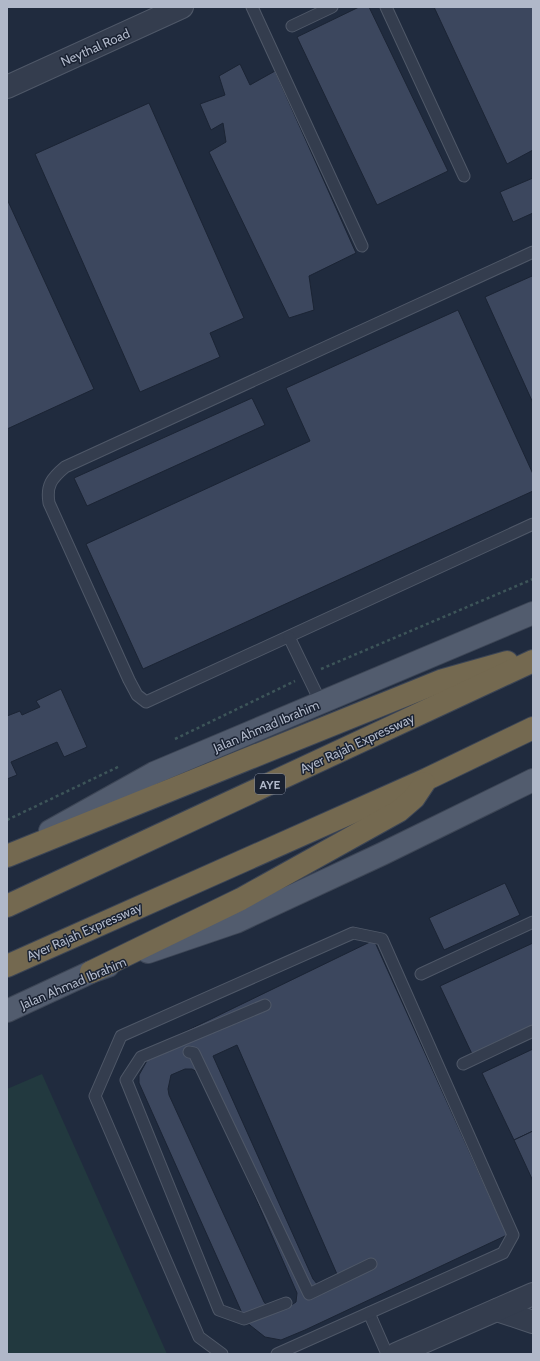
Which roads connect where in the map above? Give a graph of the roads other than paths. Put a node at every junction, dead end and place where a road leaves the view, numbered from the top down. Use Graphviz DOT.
graph roads {
  1 [pos="182,7"];
  2 [pos="252,7"];
  3 [pos="332,7"];
  4 [pos="386,7"];
  5 [pos="292,26"];
  6 [pos="7,87"];
  7 [pos="464,176"];
  8 [pos="362,246"];
  9 [pos="533,252"];
  10 [pos="533,524"];
  11 [pos="533,613"];
  12 [pos="289,637"];
  13 [pos="533,654"];
  14 [pos="533,661"];
  15 [pos="321,703"];
  16 [pos="533,728"];
  17 [pos="427,779"];
  18 [pos="533,780"];
  19 [pos="7,855"];
  20 [pos="7,906"];
  21 [pos="533,922"];
  22 [pos="7,966"];
  23 [pos="91,972"];
  24 [pos="421,974"];
  25 [pos="265,1005"];
  26 [pos="7,1011"];
  27 [pos="533,1031"];
  28 [pos="189,1052"];
  29 [pos="463,1064"];
  30 [pos="371,1264"];
  31 [pos="533,1294"];
  32 [pos="286,1303"];
  33 [pos="497,1310"];
  34 [pos="369,1313"];
  35 [pos="533,1322"];
  36 [pos="222,1354"];
  37 [pos="277,1354"];
  38 [pos="387,1354"];
  39 [pos="396,1354"];
  1 -- 6 [label="street, Neythal Road"];
  2 -- 8 [label="lane"];
  3 -- 5 [label="lane"];
  4 -- 7 [label="lane"];
  9 -- 12 [label="lane"];
  10 -- 12 [label="lane"];
  11 -- 15 [label="main road, Jalan Ahmad Ibrahim"];
  12 -- 15 [label="lane"];
  13 -- 19 [label="highway"];
  14 -- 20 [label="highway, Ayer Rajah Expressway / AYE"];
  15 -- 19 [label="main road, Jalan Ahmad Ibrahim"];
  16 -- 17 [label="highway, Ayer Rajah Expressway"];
  17 -- 22 [label="highway, Ayer Rajah Expressway"];
  17 -- 23 [label="highway"];
  18 -- 23 [label="main road, Jalan Ahmad Ibrahim"];
  21 -- 24 [label="lane"];
  23 -- 26 [label="main road, Jalan Ahmad Ibrahim"];
  25 -- 32 [label="lane"];
  27 -- 29 [label="lane"];
  28 -- 30 [label="lane"];
  31 -- 33 [label="street"];
  33 -- 35 [label="street"];
  33 -- 39 [label="street"];
  34 -- 36 [label="lane"];
  34 -- 37 [label="lane"];
  34 -- 38 [label="lane"];
}
